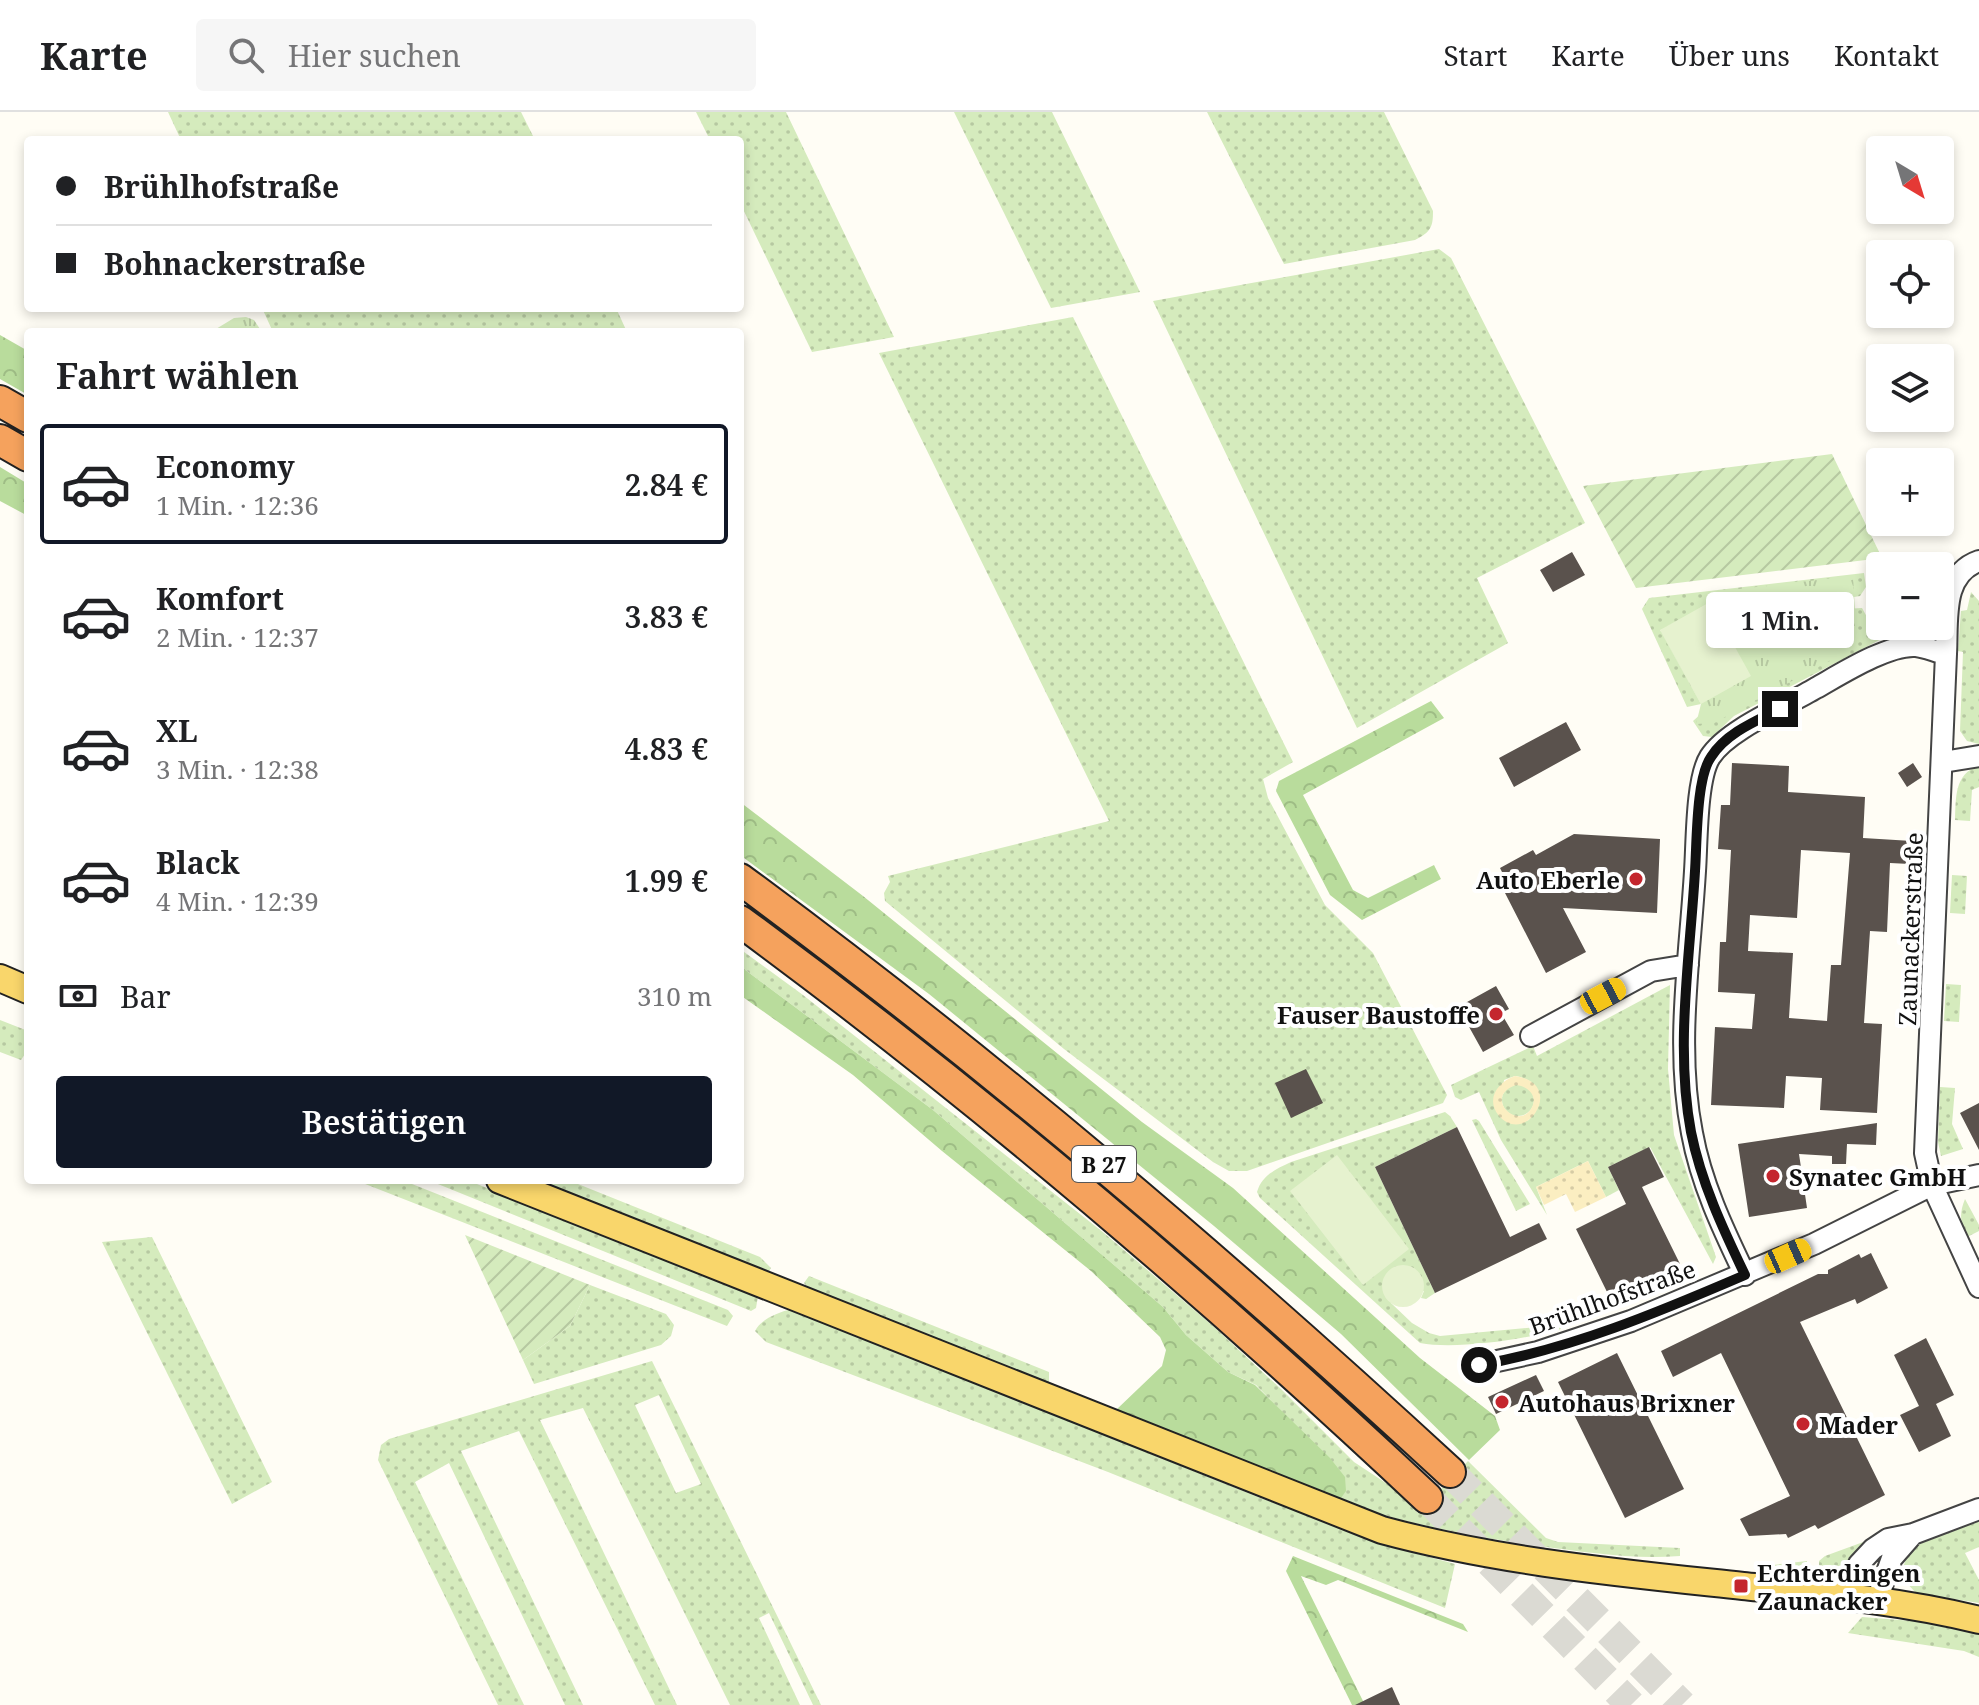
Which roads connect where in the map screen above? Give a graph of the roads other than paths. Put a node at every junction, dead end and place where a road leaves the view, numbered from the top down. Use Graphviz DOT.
graph roads {
  1 [pos="0,401"];
  2 [pos="24,415"];
  3 [pos="0,440"];
  4 [pos="24,454"];
  5 [pos="1972,564"];
  6 [pos="1946,654"];
  7 [pos="1979,756"];
  8 [pos="1943,762"];
  9 [pos="744,882"];
  10 [pos="744,924"];
  11 [pos="1688,965"];
  12 [pos="0,978"];
  13 [pos="24,988"];
  14 [pos="1531,1036"];
  15 [pos="1979,1175"];
  16 [pos="510,1184"];
  17 [pos="1932,1185"];
  18 [pos="1745,1275"];
  19 [pos="1979,1287"];
  20 [pos="1479,1365"];
  21 [pos="1450,1472"];
  22 [pos="1427,1498"];
  23 [pos="1979,1509"];
  24 [pos="1913,1534"];
  25 [pos="1847,1596"];
  26 [pos="1877,1600"];
  27 [pos="1979,1620"];
  1 -- 2 [label="highway"];
  3 -- 4 [label="highway"];
  5 -- 6 [label="street, Zaunackerstraße"];
  6 -- 8 [label="street, Zaunackerstraße"];
  6 -- 11 [label="street"];
  7 -- 8 [label="street"];
  8 -- 17 [label="street, Zaunackerstraße"];
  9 -- 21 [label="highway, B 27"];
  10 -- 22 [label="highway, B 27"];
  11 -- 14 [label="street"];
  11 -- 18 [label="street"];
  12 -- 13 [label="main road"];
  15 -- 17 [label="street, Brühlhofstraße"];
  16 -- 25 [label="main road"];
  17 -- 18 [label="street, Brühlhofstraße"];
  17 -- 19 [label="street, Zaunackerstraße"];
  18 -- 20 [label="street, Brühlhofstraße"];
  23 -- 24 [label="street"];
  24 -- 25 [label="street"];
  24 -- 26 [label="street"];
  25 -- 26 [label="main road"];
  26 -- 27 [label="main road"];
}
